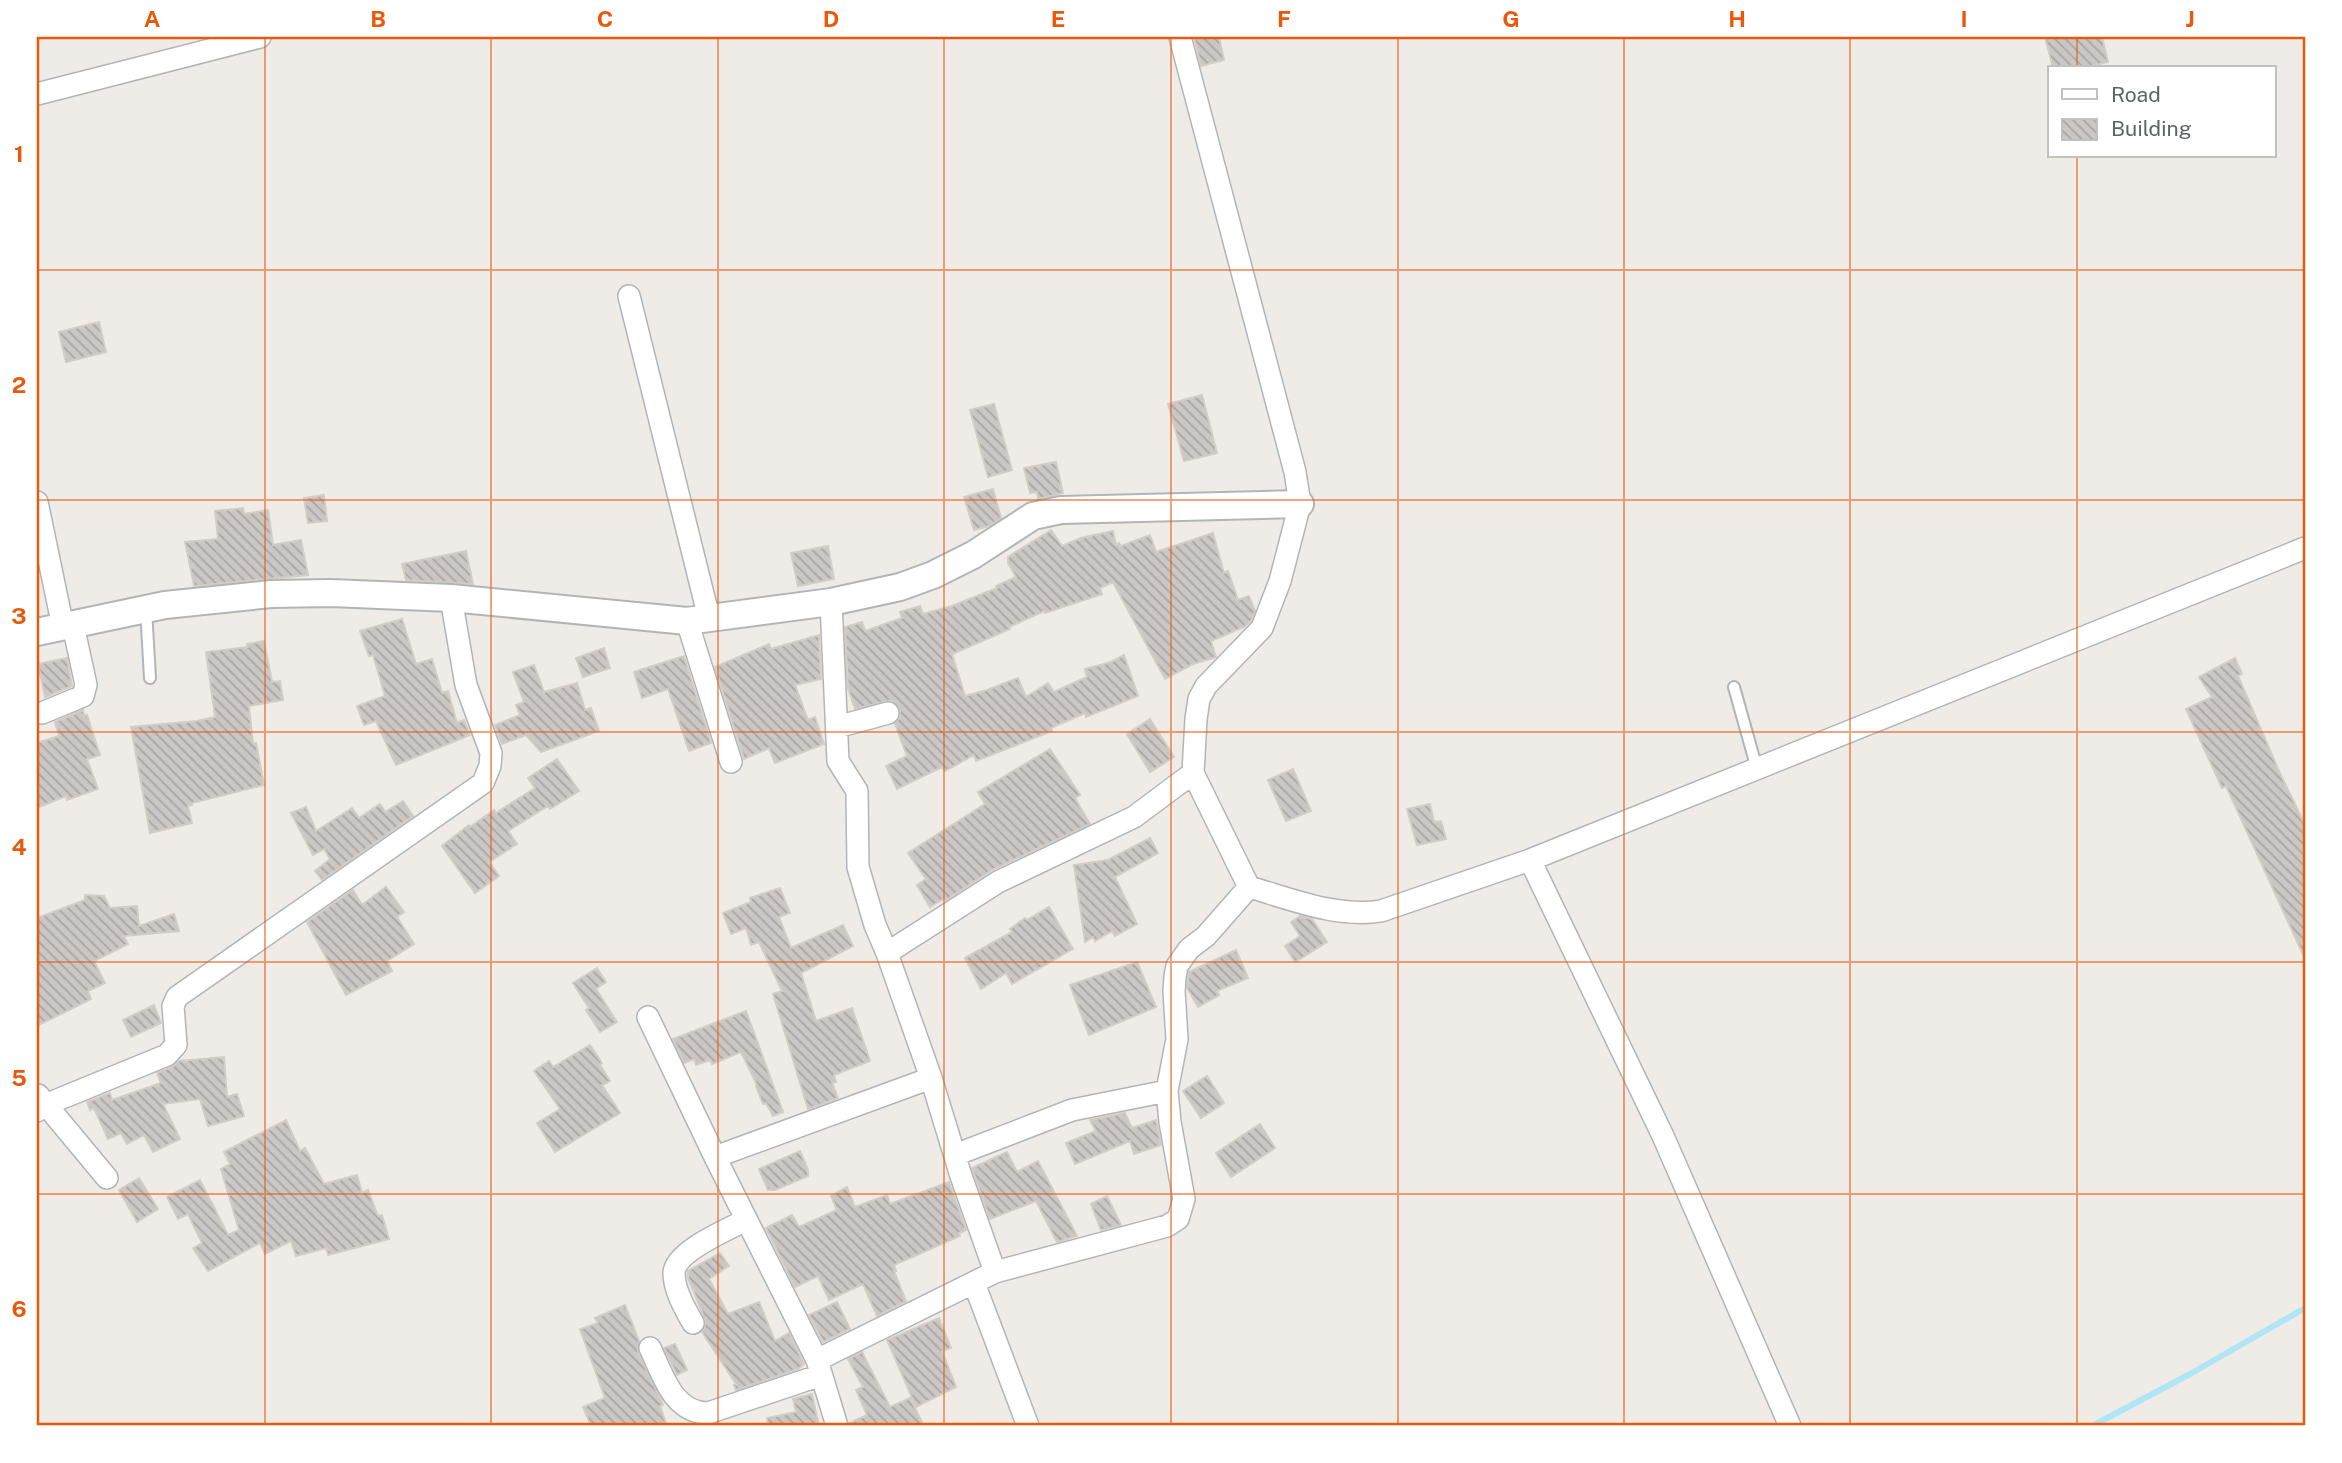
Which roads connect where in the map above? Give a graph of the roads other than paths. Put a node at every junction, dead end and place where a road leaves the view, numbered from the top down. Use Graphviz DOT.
graph roads {
  1 [pos="260,37"];
  2 [pos="1181,37"];
  3 [pos="37,94"];
  4 [pos="629,296"];
  5 [pos="37,502"];
  6 [pos="1300,504"];
  7 [pos="2305,548"];
  8 [pos="451,598"];
  9 [pos="831,602"];
  10 [pos="146,609"];
  11 [pos="698,620"];
  12 [pos="68,626"];
  13 [pos="37,632"];
  14 [pos="150,678"];
  15 [pos="1734,687"];
  16 [pos="42,713"];
  17 [pos="888,713"];
  18 [pos="836,727"];
  19 [pos="731,762"];
  20 [pos="1758,769"];
  21 [pos="1193,773"];
  22 [pos="1530,860"];
  23 [pos="1249,887"];
  24 [pos="887,953"];
  25 [pos="648,1017"];
  26 [pos="931,1078"];
  27 [pos="1167,1091"];
  28 [pos="40,1103"];
  29 [pos="954,1155"];
  30 [pos="715,1157"];
  31 [pos="107,1178"];
  32 [pos="746,1220"];
  33 [pos="995,1272"];
  34 [pos="974,1283"];
  35 [pos="693,1323"];
  36 [pos="650,1348"];
  37 [pos="819,1367"];
  38 [pos="839,1424"];
  39 [pos="1028,1426"];
  40 [pos="1790,1426"];
  1 -- 3 [label="street"];
  2 -- 6 [label="street"];
  4 -- 11 [label="street"];
  5 -- 12 [label="street"];
  6 -- 9 [label="street"];
  6 -- 21 [label="street"];
  7 -- 20 [label="street"];
  8 -- 10 [label="street"];
  8 -- 11 [label="street"];
  8 -- 28 [label="street"];
  9 -- 11 [label="street"];
  9 -- 18 [label="street"];
  10 -- 12 [label="street"];
  10 -- 14 [label="lane"];
  11 -- 19 [label="street"];
  12 -- 13 [label="street"];
  12 -- 16 [label="street"];
  15 -- 20 [label="lane"];
  17 -- 18 [label="street"];
  18 -- 24 [label="street"];
  20 -- 22 [label="street"];
  21 -- 23 [label="street"];
  21 -- 24 [label="street"];
  22 -- 23 [label="street"];
  22 -- 40 [label="street"];
  23 -- 27 [label="street"];
  24 -- 26 [label="street"];
  25 -- 30 [label="street"];
  26 -- 29 [label="street"];
  26 -- 30 [label="street"];
  27 -- 29 [label="street"];
  27 -- 33 [label="street"];
  28 -- 31 [label="street"];
  29 -- 33 [label="street"];
  30 -- 32 [label="street"];
  32 -- 35 [label="street"];
  32 -- 37 [label="street"];
  33 -- 34 [label="street"];
  34 -- 37 [label="street"];
  34 -- 39 [label="street"];
  36 -- 37 [label="street"];
  37 -- 38 [label="street"];
}
